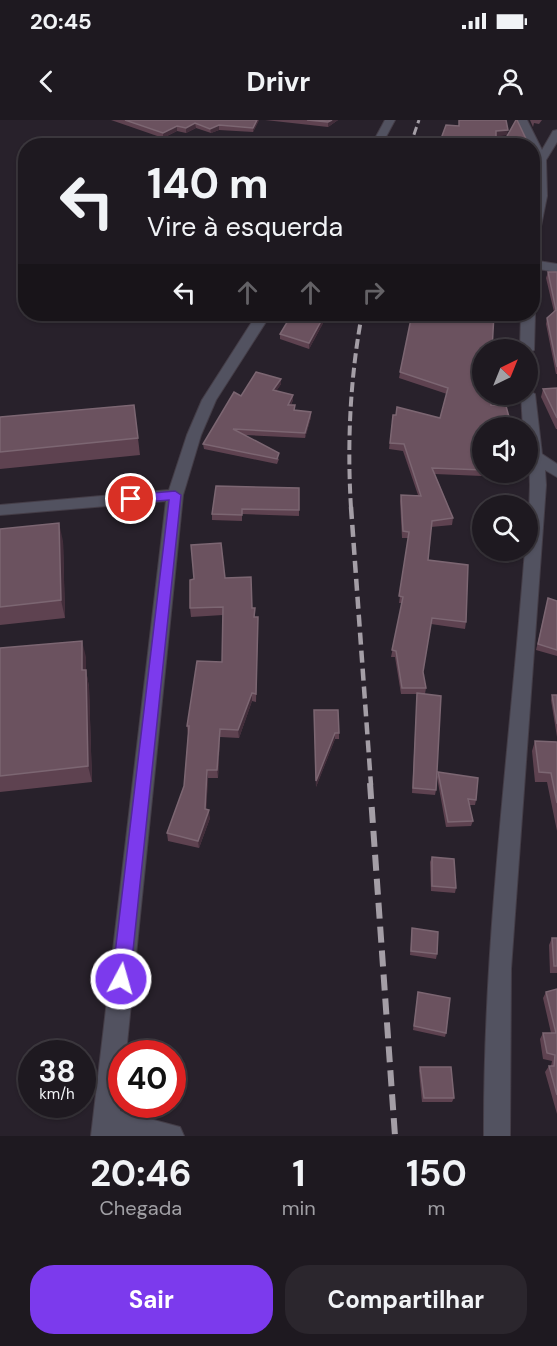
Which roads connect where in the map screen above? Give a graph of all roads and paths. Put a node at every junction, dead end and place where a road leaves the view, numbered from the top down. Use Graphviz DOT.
graph roads {
  1 [pos="390,120"];
  2 [pos="522,120"];
  3 [pos="556,137"];
  4 [pos="380,138"];
  5 [pos="531,138"];
  6 [pos="541,160"];
  7 [pos="541,196"];
  8 [pos="557,198"];
  9 [pos="540,201"];
  10 [pos="540,265"];
  11 [pos="557,268"];
  12 [pos="260,321"];
  13 [pos="528,321"];
  14 [pos="527,339"];
  15 [pos="538,458"];
  16 [pos="557,472"];
  17 [pos="538,483"];
  18 [pos="175,495"];
  19 [pos="0,510"];
  20 [pos="104,1129"];
  21 [pos="171,1136"];
  22 [pos="497,1136"];
  1 -- 4 [label="street"];
  2 -- 5 [label="street"];
  3 -- 6 [label="street"];
  6 -- 7 [label="street"];
  7 -- 8 [label="street"];
  7 -- 9 [label="street"];
  10 -- 11 [label="street"];
  12 -- 18 [label="street"];
  13 -- 14 [label="street"];
  15 -- 16 [label="street"];
  17 -- 22 [label="street"];
  18 -- 19 [label="street"];
  18 -- 20 [label="street"];
  20 -- 21 [label="street"];
}
